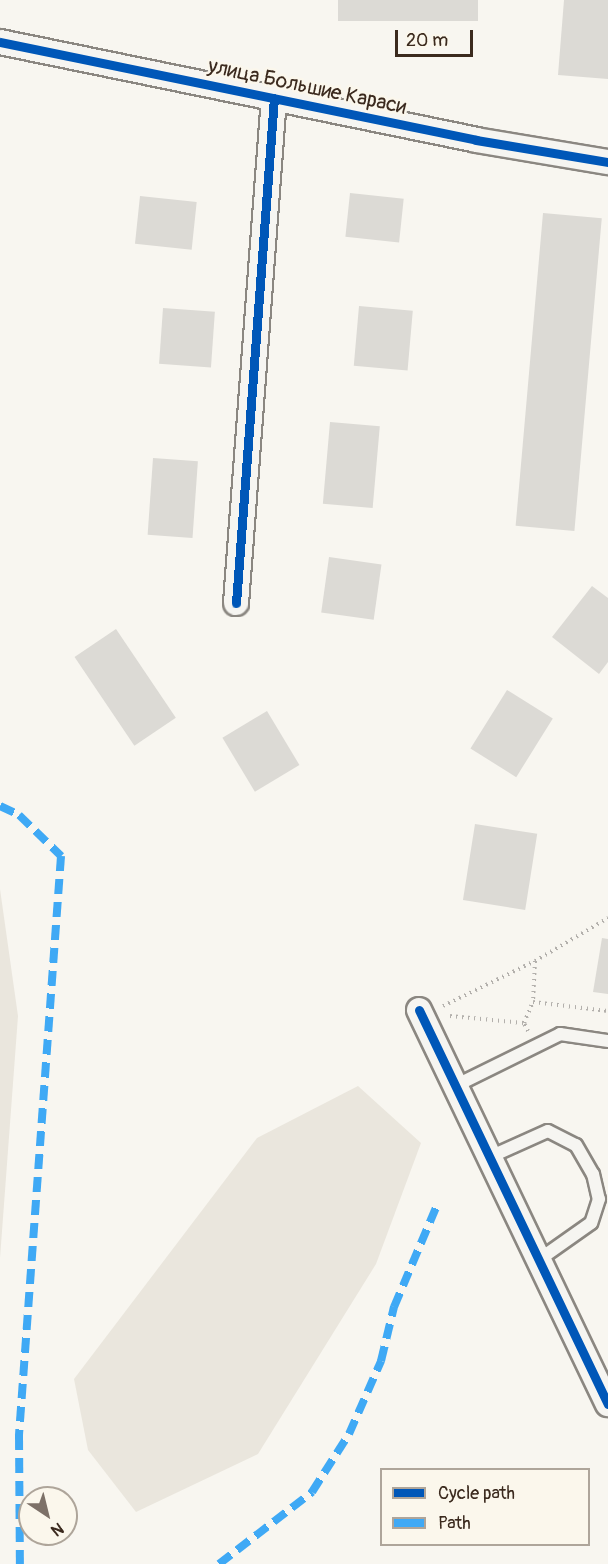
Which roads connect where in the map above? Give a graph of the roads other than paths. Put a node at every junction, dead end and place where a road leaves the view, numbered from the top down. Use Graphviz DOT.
graph roads {
  1 [pos="0,42"];
  2 [pos="274,98"];
  3 [pos="608,162"];
  4 [pos="236,603"];
  5 [pos="433,1011"];
  6 [pos="608,1041"];
  7 [pos="457,1085"];
  8 [pos="492,1156"];
  9 [pos="540,1259"];
  10 [pos="608,1404"];
  1 -- 2 [label="street, улица Большие Караси"];
  2 -- 3 [label="street, улица Большие Караси"];
  2 -- 4 [label="street"];
  5 -- 7 [label="street"];
  6 -- 7 [label="lane"];
  7 -- 8 [label="street"];
  8 -- 9 [label="street"];
  8 -- 9 [label="lane"];
  9 -- 10 [label="street"];
}
